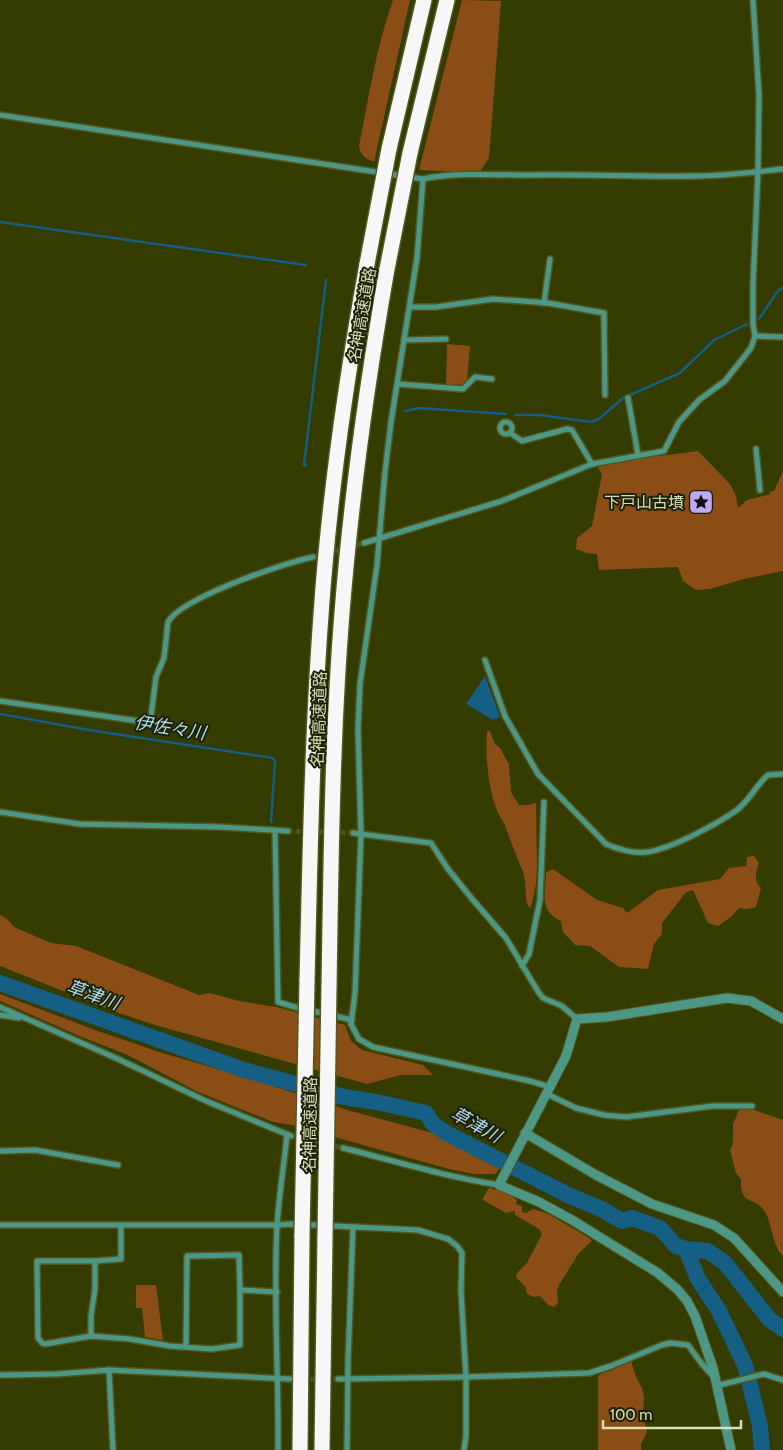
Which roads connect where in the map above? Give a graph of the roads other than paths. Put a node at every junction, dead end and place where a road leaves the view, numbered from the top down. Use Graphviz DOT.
graph roads {
  1 [pos="424,0"];
  2 [pos="447,0"];
  3 [pos="753,0"];
  4 [pos="0,115"];
  5 [pos="783,169"];
  6 [pos="758,172"];
  7 [pos="423,179"];
  8 [pos="550,259"];
  9 [pos="544,303"];
  10 [pos="410,307"];
  11 [pos="755,336"];
  12 [pos="783,337"];
  13 [pos="446,339"];
  14 [pos="405,340"];
  15 [pos="492,378"];
  16 [pos="398,384"];
  17 [pos="605,395"];
  18 [pos="628,398"];
  19 [pos="510,432"];
  20 [pos="756,449"];
  21 [pos="638,455"];
  22 [pos="592,464"];
  23 [pos="760,490"];
  24 [pos="380,538"];
  25 [pos="364,543"];
  26 [pos="313,557"];
  27 [pos="485,660"];
  28 [pos="0,700"];
  29 [pos="783,774"];
  30 [pos="544,802"];
  31 [pos="0,812"];
  32 [pos="275,830"];
  33 [pos="288,831"];
  34 [pos="353,833"];
  35 [pos="361,835"];
  36 [pos="522,966"];
  37 [pos="0,1007"];
  38 [pos="0,1015"];
  39 [pos="25,1018"];
  40 [pos="578,1019"];
  41 [pos="783,1019"];
  42 [pos="352,1020"];
  43 [pos="547,1094"];
  44 [pos="752,1106"];
  45 [pos="524,1136"];
  46 [pos="343,1148"];
  47 [pos="0,1151"];
  48 [pos="118,1165"];
  49 [pos="500,1185"];
  50 [pos="0,1225"];
  51 [pos="121,1226"];
  52 [pos="277,1226"];
  53 [pos="353,1227"];
  54 [pos="95,1261"];
  55 [pos="240,1290"];
  56 [pos="277,1292"];
  57 [pos="783,1292"];
  58 [pos="91,1336"];
  59 [pos="186,1346"];
  60 [pos="109,1370"];
  61 [pos="0,1375"];
  62 [pos="466,1378"];
  63 [pos="783,1378"];
  64 [pos="290,1379"];
  65 [pos="338,1379"];
  66 [pos="349,1379"];
  67 [pos="278,1380"];
  68 [pos="715,1382"];
  69 [pos="113,1450"];
  70 [pos="278,1450"];
  71 [pos="300,1450"];
  72 [pos="322,1450"];
  73 [pos="348,1450"];
  74 [pos="464,1450"];
  75 [pos="731,1450"];
  1 -- 71 [label="highway, 名神高速道路, bridge"];
  2 -- 72 [label="highway, 名神高速道路, bridge"];
  3 -- 6 [label="street"];
  4 -- 7 [label="street"];
  5 -- 6 [label="street"];
  6 -- 7 [label="street"];
  6 -- 11 [label="street"];
  7 -- 10 [label="street"];
  8 -- 9 [label="street"];
  9 -- 10 [label="street"];
  9 -- 17 [label="street"];
  10 -- 14 [label="street"];
  11 -- 12 [label="street"];
  11 -- 21 [label="street"];
  13 -- 14 [label="street"];
  14 -- 16 [label="street"];
  15 -- 16 [label="street"];
  16 -- 24 [label="street"];
  18 -- 21 [label="street"];
  19 -- 22 [label="street"];
  20 -- 23 [label="street"];
  21 -- 22 [label="street"];
  22 -- 24 [label="street"];
  24 -- 25 [label="street"];
  24 -- 35 [label="street"];
  26 -- 28 [label="street"];
  27 -- 29 [label="street"];
  30 -- 36 [label="street"];
  31 -- 32 [label="street"];
  32 -- 33 [label="street"];
  32 -- 42 [label="street"];
  34 -- 35 [label="street"];
  35 -- 36 [label="street"];
  35 -- 42 [label="street"];
  36 -- 40 [label="street"];
  37 -- 39 [label="street"];
  38 -- 39 [label="street"];
  39 -- 52 [label="street"];
  40 -- 41 [label="street"];
  40 -- 43 [label="street"];
  42 -- 43 [label="street"];
  43 -- 44 [label="street"];
  43 -- 45 [label="street"];
  45 -- 49 [label="street"];
  45 -- 57 [label="street"];
  46 -- 49 [label="street"];
  47 -- 48 [label="street"];
  49 -- 68 [label="street"];
  50 -- 51 [label="street"];
  51 -- 52 [label="street"];
  51 -- 54 [label="street"];
  52 -- 53 [label="street"];
  52 -- 56 [label="street"];
  53 -- 62 [label="street"];
  53 -- 66 [label="street"];
  54 -- 58 [label="street"];
  54 -- 58 [label="street"];
  55 -- 56 [label="street"];
  55 -- 59 [label="street"];
  55 -- 59 [label="street"];
  56 -- 67 [label="street"];
  58 -- 59 [label="street"];
  60 -- 61 [label="street"];
  60 -- 67 [label="street"];
  60 -- 69 [label="street"];
  62 -- 66 [label="street"];
  62 -- 68 [label="street"];
  62 -- 74 [label="street"];
  63 -- 68 [label="street"];
  64 -- 67 [label="street"];
  65 -- 66 [label="street"];
  66 -- 73 [label="street"];
  67 -- 70 [label="street"];
  68 -- 75 [label="street"];
}
